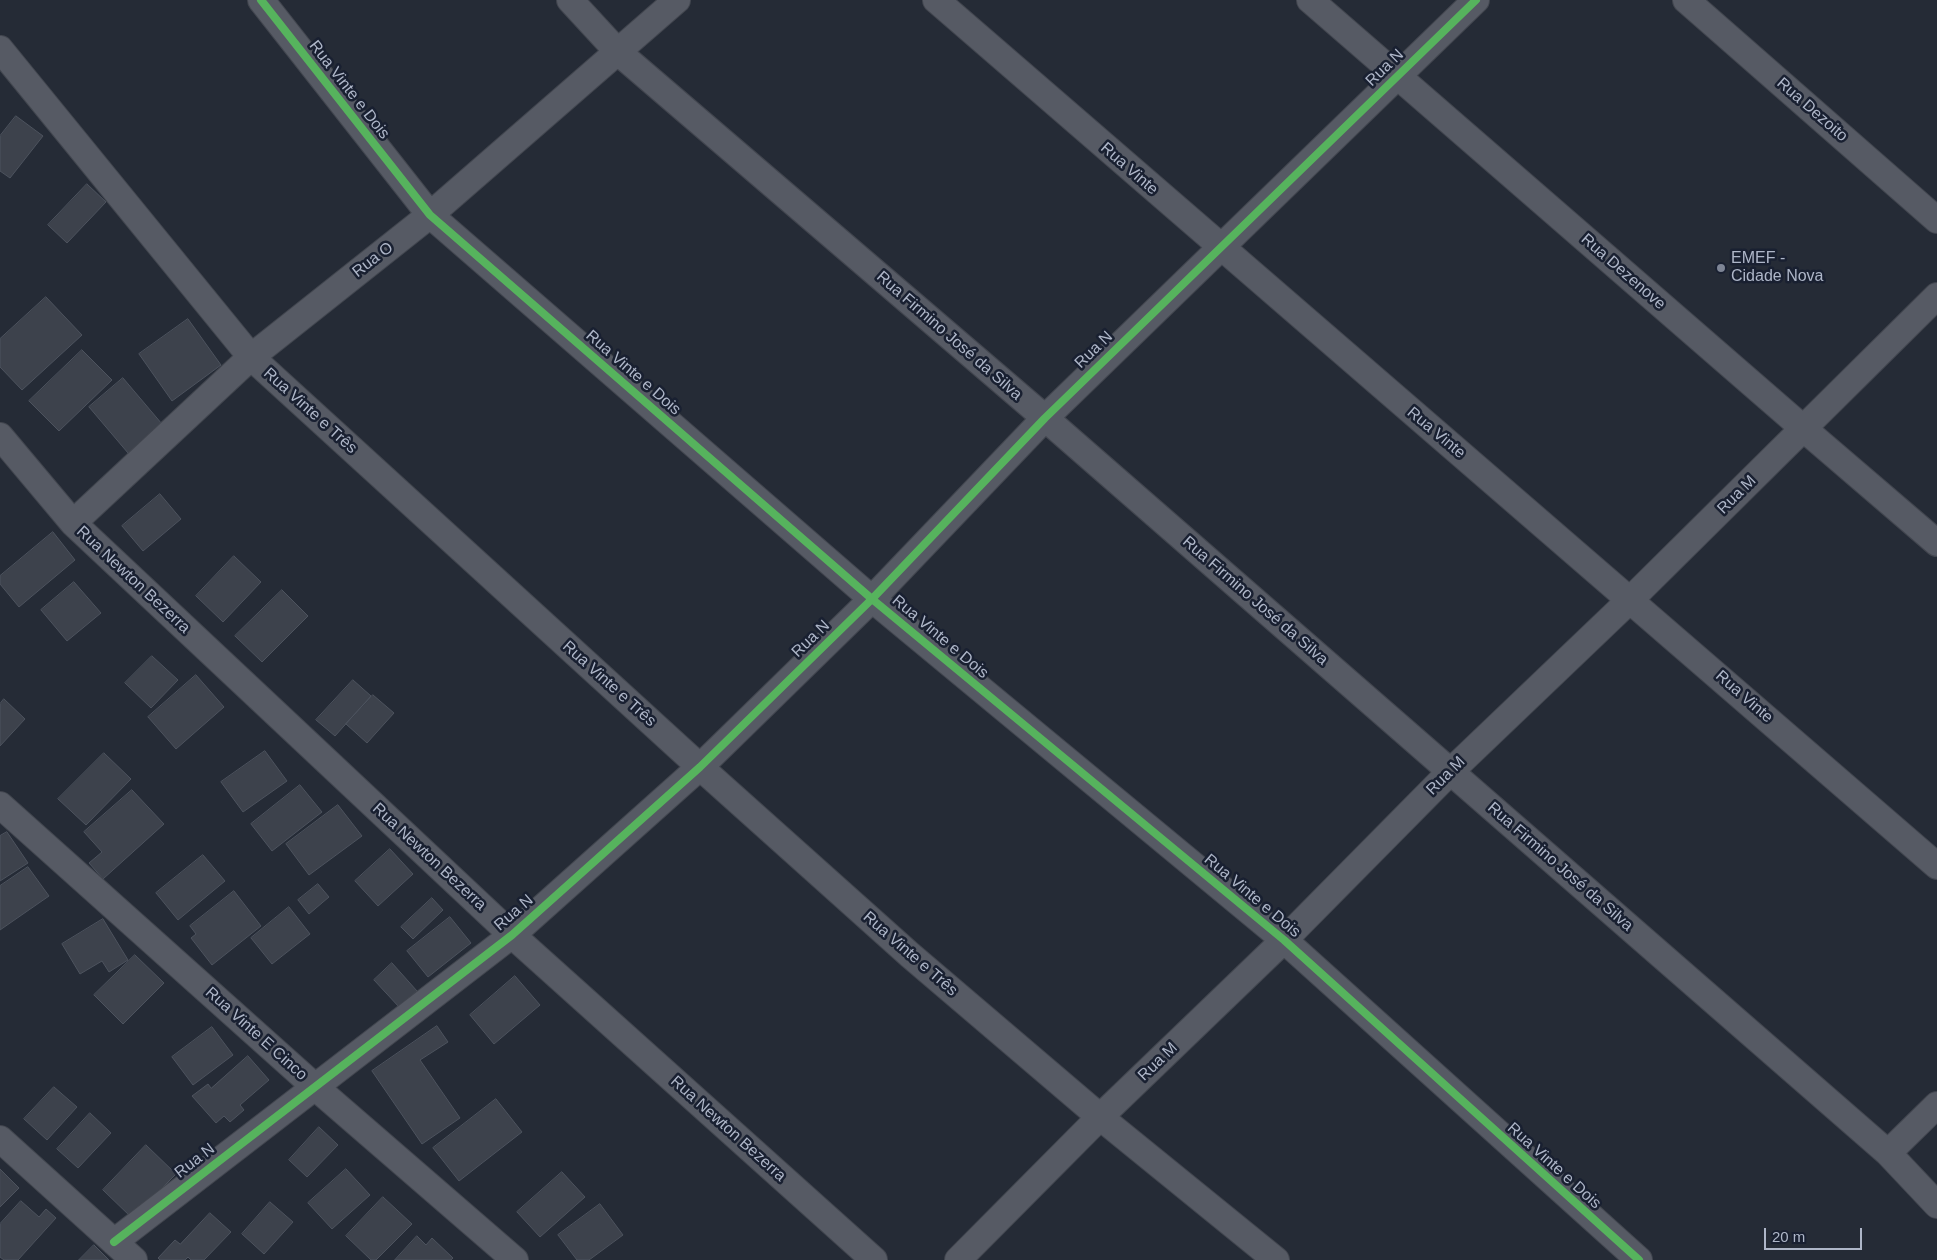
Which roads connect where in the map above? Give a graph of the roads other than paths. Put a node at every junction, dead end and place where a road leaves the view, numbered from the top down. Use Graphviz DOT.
graph roads {
  1 [pos="261,0"];
  2 [pos="570,0"];
  3 [pos="676,0"];
  4 [pos="936,0"];
  5 [pos="1310,0"];
  6 [pos="1476,0"];
  7 [pos="1686,0"];
  8 [pos="0,49"];
  9 [pos="618,52"];
  10 [pos="1396,76"];
  11 [pos="430,215"];
  12 [pos="1937,220"];
  13 [pos="1219,247"];
  14 [pos="1937,296"];
  15 [pos="251,357"];
  16 [pos="1045,418"];
  17 [pos="1804,429"];
  18 [pos="0,437"];
  19 [pos="73,523"];
  20 [pos="1937,543"];
  21 [pos="872,599"];
  22 [pos="1631,599"];
  23 [pos="700,767"];
  24 [pos="1450,772"];
  25 [pos="0,805"];
  26 [pos="1937,866"];
  27 [pos="512,935"];
  28 [pos="1284,940"];
  29 [pos="314,1086"];
  30 [pos="1937,1106"];
  31 [pos="1100,1117"];
  32 [pos="0,1140"];
  33 [pos="1888,1153"];
  34 [pos="1937,1205"];
  35 [pos="114,1242"];
  36 [pos="134,1260"];
  37 [pos="515,1260"];
  38 [pos="874,1260"];
  39 [pos="958,1260"];
  40 [pos="1276,1260"];
  41 [pos="1639,1260"];
  1 -- 11 [label="street, Rua Vinte e Dois"];
  2 -- 9 [label="street, Rua Firmino José da Silva"];
  3 -- 9 [label="street, Rua O"];
  4 -- 13 [label="street, Rua Vinte"];
  5 -- 10 [label="street, Rua Dezenove"];
  6 -- 10 [label="street, Rua N"];
  7 -- 12 [label="street, Rua Dezoito"];
  8 -- 15 [label="street, Rua Vinte e Três"];
  9 -- 11 [label="street, Rua O"];
  9 -- 16 [label="street, Rua Firmino José da Silva"];
  10 -- 13 [label="street, Rua N"];
  10 -- 17 [label="street, Rua Dezenove"];
  11 -- 15 [label="street, Rua O"];
  11 -- 21 [label="street, Rua Vinte e Dois"];
  13 -- 16 [label="street, Rua N"];
  13 -- 22 [label="street, Rua Vinte"];
  14 -- 17 [label="street, Rua M"];
  15 -- 19 [label="street, Rua O"];
  15 -- 23 [label="street, Rua Vinte e Três"];
  16 -- 21 [label="street, Rua N"];
  16 -- 24 [label="street, Rua Firmino José da Silva"];
  17 -- 20 [label="street, Rua Dezenove"];
  17 -- 22 [label="street, Rua M"];
  18 -- 19 [label="street, Rua Newton Bezerra"];
  19 -- 27 [label="street, Rua Newton Bezerra"];
  21 -- 23 [label="street, Rua N"];
  21 -- 28 [label="street, Rua Vinte e Dois"];
  22 -- 24 [label="street, Rua M"];
  22 -- 26 [label="street, Rua Vinte"];
  23 -- 27 [label="street, Rua N"];
  23 -- 31 [label="street, Rua Vinte e Três"];
  24 -- 28 [label="street, Rua M"];
  24 -- 33 [label="street, Rua Firmino José da Silva"];
  25 -- 29 [label="street, Rua Vinte E Cinco"];
  27 -- 29 [label="street, Rua N"];
  27 -- 38 [label="street, Rua Newton Bezerra"];
  28 -- 31 [label="street, Rua M"];
  28 -- 41 [label="street, Rua Vinte e Dois"];
  29 -- 35 [label="street, Rua N"];
  29 -- 37 [label="street, Rua Vinte E Cinco"];
  30 -- 33 [label="street"];
  31 -- 39 [label="street, Rua M"];
  31 -- 40 [label="street, Rua Vinte e Três"];
  32 -- 35 [label="street"];
  33 -- 34 [label="street, Rua Firmino José da Silva"];
  35 -- 36 [label="street"];
}
